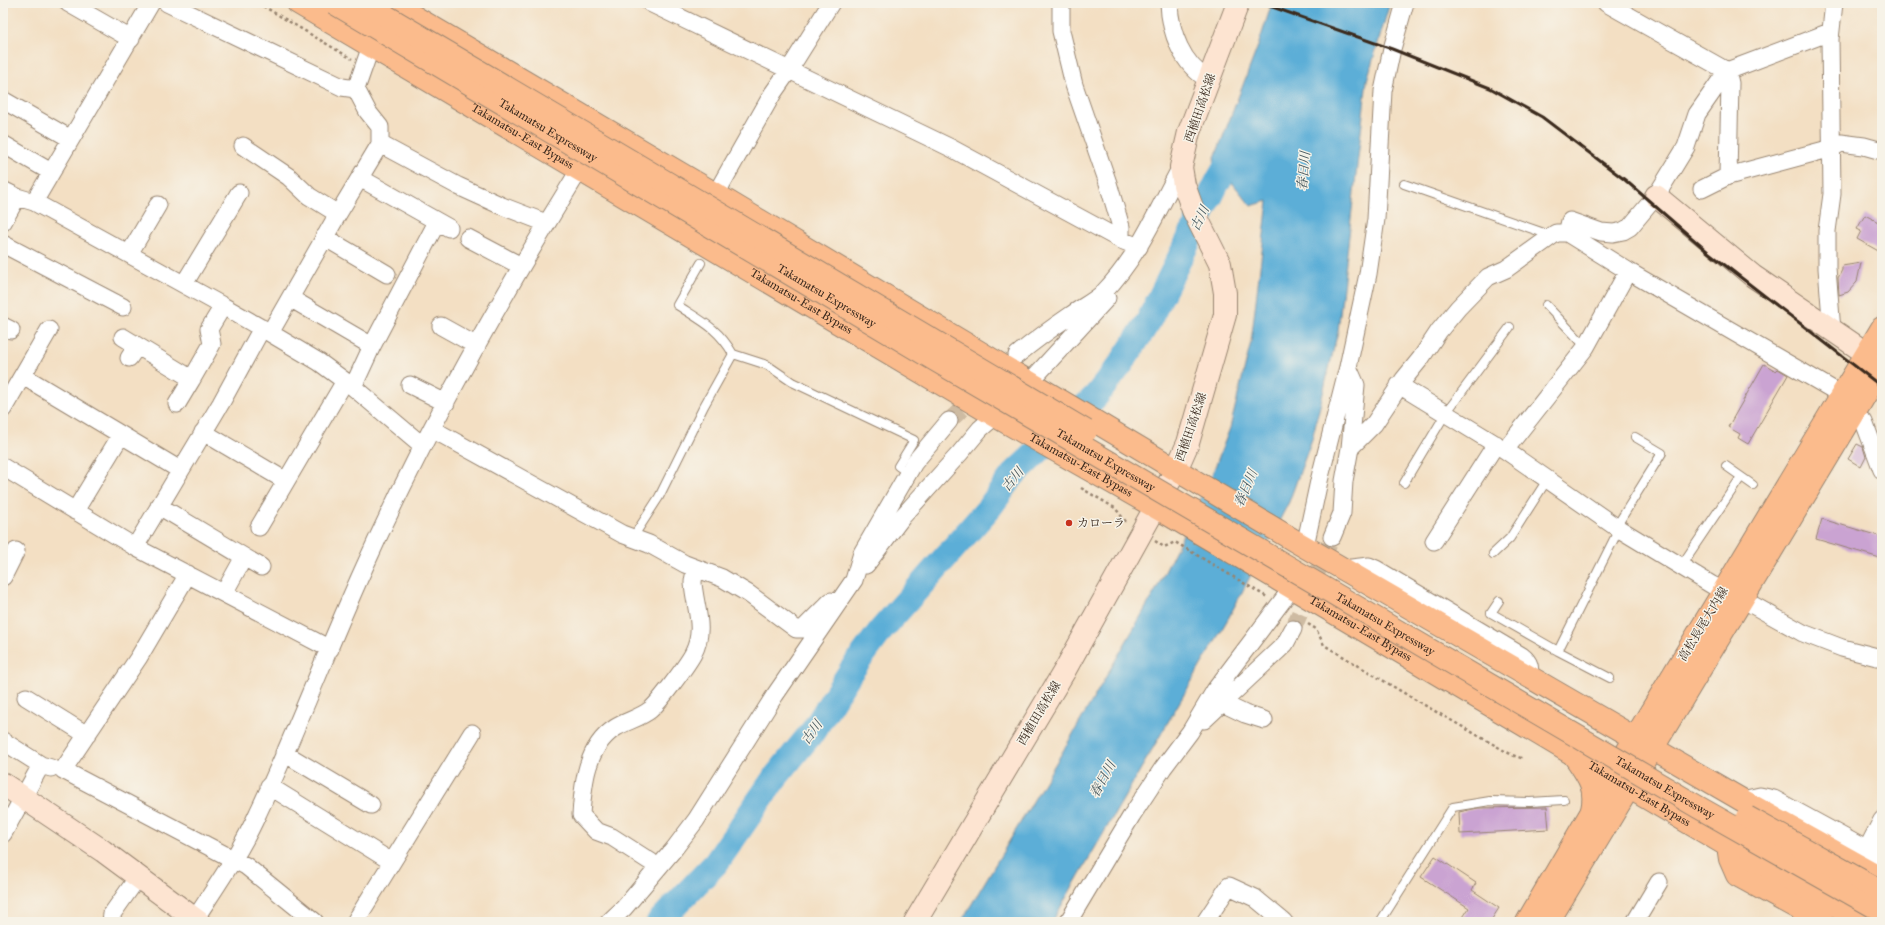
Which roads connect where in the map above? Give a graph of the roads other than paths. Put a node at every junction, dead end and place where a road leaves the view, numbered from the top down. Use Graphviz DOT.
graph roads {
  1 [pos="68,3"];
  2 [pos="151,3"];
  3 [pos="167,3"];
  4 [pos="298,3"];
  5 [pos="334,3"];
  6 [pos="364,3"];
  7 [pos="391,3"];
  8 [pos="650,3"];
  9 [pos="831,3"];
  10 [pos="1061,3"];
  11 [pos="1169,3"];
  12 [pos="1238,3"];
  13 [pos="1405,3"];
  14 [pos="1834,3"];
  15 [pos="1610,4"];
  16 [pos="1830,32"];
  17 [pos="131,39"];
  18 [pos="371,46"];
  19 [pos="790,70"];
  20 [pos="1727,71"];
  21 [pos="1209,80"];
  22 [pos="356,89"];
  23 [pos="4,103"];
  24 [pos="71,139"];
  25 [pos="3,144"];
  26 [pos="380,144"];
  27 [pos="243,146"];
  28 [pos="1832,148"];
  29 [pos="1882,151"];
  30 [pos="580,169"];
  31 [pos="51,172"];
  32 [pos="1183,176"];
  33 [pos="1728,176"];
  34 [pos="360,178"];
  35 [pos="1404,184"];
  36 [pos="1702,189"];
  37 [pos="239,192"];
  38 [pos="10,194"];
  39 [pos="717,195"];
  40 [pos="1656,196"];
  41 [pos="34,202"];
  42 [pos="158,205"];
  43 [pos="338,214"];
  44 [pos="3,222"];
  45 [pos="546,223"];
  46 [pos="1562,233"];
  47 [pos="324,237"];
  48 [pos="468,238"];
  49 [pos="1121,240"];
  50 [pos="3,244"];
  51 [pos="1139,247"];
  52 [pos="129,254"];
  53 [pos="701,263"];
  54 [pos="1128,264"];
  55 [pos="521,266"];
  56 [pos="1628,271"];
  57 [pos="387,274"];
  58 [pos="184,284"];
  59 [pos="290,298"];
  60 [pos="223,306"];
  61 [pos="1546,306"];
  62 [pos="123,307"];
  63 [pos="441,326"];
  64 [pos="1510,327"];
  65 [pos="1882,328"];
  66 [pos="49,330"];
  67 [pos="266,330"];
  68 [pos="1832,331"];
  69 [pos="372,346"];
  70 [pos="477,346"];
  71 [pos="129,347"];
  72 [pos="1586,347"];
  73 [pos="733,354"];
  74 [pos="1017,355"];
  75 [pos="1877,362"];
  76 [pos="1348,367"];
  77 [pos="23,376"];
  78 [pos="192,379"];
  79 [pos="349,384"];
  80 [pos="410,385"];
  81 [pos="1400,385"];
  82 [pos="1033,386"];
  83 [pos="1842,395"];
  84 [pos="446,403"];
  85 [pos="177,404"];
  86 [pos="3,409"];
  87 [pos="1446,413"];
  88 [pos="1852,414"];
  89 [pos="1000,419"];
  90 [pos="949,422"];
  91 [pos="432,429"];
  92 [pos="203,432"];
  93 [pos="121,435"];
  94 [pos="1635,437"];
  95 [pos="422,446"];
  96 [pos="1500,447"];
  97 [pos="1350,448"];
  98 [pos="3,466"];
  99 [pos="1726,466"];
  100 [pos="180,470"];
  101 [pos="1882,470"];
  102 [pos="908,473"];
  103 [pos="1183,474"];
  104 [pos="1741,477"];
  105 [pos="1547,480"];
  106 [pos="286,481"];
  107 [pos="1404,483"];
  108 [pos="1753,485"];
  109 [pos="159,506"];
  110 [pos="75,511"];
  111 [pos="1164,512"];
  112 [pos="260,527"];
  113 [pos="1618,528"];
  114 [pos="635,537"];
  115 [pos="1332,537"];
  116 [pos="1434,541"];
  117 [pos="1300,544"];
  118 [pos="135,547"];
  119 [pos="16,551"];
  120 [pos="1493,554"];
  121 [pos="244,557"];
  122 [pos="1681,566"];
  123 [pos="261,567"];
  124 [pos="696,568"];
  125 [pos="188,574"];
  126 [pos="3,577"];
  127 [pos="854,580"];
  128 [pos="1278,591"];
  129 [pos="224,593"];
  130 [pos="1732,595"];
  131 [pos="844,596"];
  132 [pos="1499,601"];
  133 [pos="1298,625"];
  134 [pos="330,648"];
  135 [pos="1558,651"];
  136 [pos="1882,656"];
  137 [pos="1610,678"];
  138 [pos="26,698"];
  139 [pos="1222,703"];
  140 [pos="1264,720"];
  141 [pos="1190,732"];
  142 [pos="472,734"];
  143 [pos="87,735"];
  144 [pos="3,741"];
  145 [pos="1644,743"];
  146 [pos="284,753"];
  147 [pos="1573,754"];
  148 [pos="41,765"];
  149 [pos="63,770"];
  150 [pos="1621,782"];
  151 [pos="3,784"];
  152 [pos="269,786"];
  153 [pos="24,797"];
  154 [pos="1564,800"];
  155 [pos="1742,800"];
  156 [pos="371,805"];
  157 [pos="1592,810"];
  158 [pos="1882,820"];
  159 [pos="688,830"];
  160 [pos="3,834"];
  161 [pos="1728,846"];
  162 [pos="1867,849"];
  163 [pos="1882,858"];
  164 [pos="233,860"];
  165 [pos="392,862"];
  166 [pos="651,862"];
  167 [pos="138,877"];
  168 [pos="1882,878"];
  169 [pos="1660,882"];
  170 [pos="1882,892"];
  171 [pos="1882,911"];
  172 [pos="189,919"];
  173 [pos="111,922"];
  174 [pos="315,922"];
  175 [pos="355,922"];
  176 [pos="607,922"];
  177 [pos="915,922"];
  178 [pos="1068,922"];
  179 [pos="1205,922"];
  180 [pos="1284,922"];
  181 [pos="1380,922"];
  182 [pos="1527,922"];
  183 [pos="1548,922"];
  184 [pos="1636,922"];
  185 [pos="1823,922"];
  186 [pos="1866,922"];
  1 -- 17 [label="street"];
  2 -- 17 [label="street"];
  3 -- 22 [label="street"];
  4 -- 18 [label="main road, Takamatsu-East Bypass"];
  5 -- 171 [label="main road, Takamatsu Expressway, bridge"];
  6 -- 170 [label="main road, Takamatsu Expressway, bridge"];
  7 -- 39 [label="main road"];
  8 -- 19 [label="street"];
  9 -- 19 [label="street"];
  10 -- 49 [label="street"];
  11 -- 21 [label="street"];
  12 -- 21 [label="main road, 西植田高松線"];
  13 -- 76 [label="street"];
  14 -- 16 [label="street"];
  15 -- 20 [label="street"];
  16 -- 20 [label="street"];
  16 -- 28 [label="street"];
  17 -- 24 [label="street"];
  18 -- 22 [label="street"];
  18 -- 30 [label="main road, Takamatsu-East Bypass"];
  19 -- 39 [label="street"];
  19 -- 49 [label="street"];
  20 -- 33 [label="street"];
  20 -- 40 [label="street"];
  21 -- 32 [label="main road, 西植田高松線"];
  22 -- 26 [label="street"];
  23 -- 24 [label="street"];
  24 -- 31 [label="street"];
  25 -- 31 [label="street"];
  26 -- 34 [label="street"];
  26 -- 45 [label="street"];
  27 -- 43 [label="street"];
  28 -- 29 [label="street"];
  28 -- 33 [label="street"];
  28 -- 68 [label="street"];
  30 -- 45 [label="street"];
  30 -- 89 [label="main road, Takamatsu-East Bypass"];
  31 -- 41 [label="street"];
  32 -- 51 [label="street"];
  32 -- 103 [label="main road, 西植田高松線"];
  33 -- 36 [label="street"];
  34 -- 43 [label="street"];
  34 -- 69 [label="street"];
  35 -- 46 [label="lane"];
  37 -- 58 [label="street"];
  38 -- 41 [label="street"];
  38 -- 44 [label="street"];
  39 -- 82 [label="main road"];
  40 -- 46 [label="street"];
  40 -- 68 [label="main road"];
  41 -- 52 [label="street"];
  42 -- 52 [label="street"];
  43 -- 47 [label="street"];
  45 -- 55 [label="street"];
  46 -- 56 [label="street"];
  46 -- 81 [label="street"];
  47 -- 57 [label="street"];
  47 -- 59 [label="street"];
  48 -- 55 [label="street"];
  49 -- 51 [label="street"];
  50 -- 62 [label="street"];
  51 -- 54 [label="street"];
  52 -- 58 [label="street"];
  53 -- 73 [label="lane"];
  54 -- 74 [label="street"];
  54 -- 82 [label="street"];
  55 -- 70 [label="street"];
  56 -- 72 [label="street"];
  56 -- 83 [label="street"];
  58 -- 60 [label="street"];
  59 -- 67 [label="street"];
  59 -- 69 [label="street"];
  60 -- 67 [label="street"];
  60 -- 78 [label="street"];
  61 -- 72 [label="lane"];
  63 -- 70 [label="street"];
  64 -- 87 [label="lane"];
  65 -- 75 [label="main road, 高松長尾大内線"];
  66 -- 77 [label="street"];
  67 -- 79 [label="street"];
  67 -- 92 [label="street"];
  68 -- 75 [label="main road"];
  69 -- 79 [label="street"];
  70 -- 84 [label="street"];
  71 -- 78 [label="street"];
  72 -- 96 [label="street"];
  73 -- 102 [label="lane"];
  73 -- 114 [label="lane"];
  75 -- 83 [label="main road, 高松長尾大内線"];
  75 -- 88 [label="main road, 高松長尾大内線"];
  76 -- 97 [label="street"];
  76 -- 117 [label="street"];
  77 -- 86 [label="street"];
  77 -- 93 [label="street"];
  78 -- 85 [label="street"];
  79 -- 95 [label="street"];
  79 -- 106 [label="street"];
  80 -- 84 [label="street"];
  81 -- 87 [label="street"];
  81 -- 97 [label="street"];
  82 -- 103 [label="main road"];
  83 -- 130 [label="main road, 高松長尾大内線"];
  84 -- 91 [label="street"];
  87 -- 96 [label="street"];
  87 -- 107 [label="lane"];
  88 -- 101 [label="street"];
  88 -- 130 [label="main road, 高松長尾大内線"];
  89 -- 111 [label="main road, Takamatsu-East Bypass"];
  89 -- 127 [label="street"];
  90 -- 102 [label="street"];
  91 -- 95 [label="street"];
  91 -- 114 [label="street"];
  92 -- 100 [label="street"];
  92 -- 106 [label="street"];
  93 -- 100 [label="street"];
  93 -- 110 [label="street"];
  94 -- 113 [label="lane"];
  95 -- 134 [label="street"];
  96 -- 105 [label="street"];
  96 -- 116 [label="street"];
  97 -- 115 [label="street"];
  98 -- 110 [label="street"];
  99 -- 104 [label="lane"];
  100 -- 109 [label="street"];
  102 -- 127 [label="street"];
  103 -- 111 [label="main road, 西植田高松線"];
  103 -- 117 [label="main road"];
  104 -- 108 [label="lane"];
  104 -- 122 [label="lane"];
  105 -- 113 [label="street"];
  105 -- 120 [label="lane"];
  106 -- 112 [label="street"];
  109 -- 118 [label="street"];
  109 -- 121 [label="street"];
  110 -- 118 [label="street"];
  111 -- 128 [label="main road, Takamatsu-East Bypass"];
  111 -- 177 [label="main road, 西植田高松線"];
  113 -- 122 [label="street"];
  113 -- 135 [label="lane"];
  114 -- 124 [label="street"];
  117 -- 145 [label="main road"];
  118 -- 125 [label="street"];
  119 -- 126 [label="street"];
  121 -- 123 [label="street"];
  121 -- 129 [label="street"];
  122 -- 130 [label="street"];
  124 -- 131 [label="street"];
  124 -- 166 [label="street"];
  125 -- 129 [label="street"];
  125 -- 143 [label="street"];
  127 -- 131 [label="street"];
  128 -- 141 [label="street"];
  128 -- 147 [label="main road, Takamatsu-East Bypass"];
  129 -- 134 [label="street"];
  130 -- 136 [label="street"];
  130 -- 145 [label="main road, 高松長尾大内線"];
  131 -- 159 [label="street"];
  132 -- 135 [label="lane"];
  133 -- 139 [label="street"];
  134 -- 146 [label="street"];
  135 -- 137 [label="lane"];
  138 -- 143 [label="street"];
  139 -- 140 [label="street"];
  139 -- 141 [label="street"];
  141 -- 178 [label="street"];
  142 -- 165 [label="street"];
  143 -- 149 [label="street"];
  144 -- 148 [label="street"];
  145 -- 150 [label="main road, 高松長尾大内線"];
  145 -- 155 [label="main road"];
  146 -- 152 [label="street"];
  146 -- 156 [label="street"];
  147 -- 150 [label="main road, Takamatsu-East Bypass"];
  147 -- 157 [label="main road"];
  148 -- 149 [label="street"];
  148 -- 153 [label="street"];
  149 -- 164 [label="street"];
  150 -- 157 [label="main road, 高松長尾大内線"];
  150 -- 161 [label="main road, Takamatsu-East Bypass"];
  150 -- 183 [label="main road, 高松長尾大内線"];
  151 -- 153 [label="main road"];
  152 -- 164 [label="street"];
  152 -- 165 [label="street"];
  153 -- 160 [label="street"];
  153 -- 167 [label="main road"];
  154 -- 181 [label="lane"];
  155 -- 162 [label="street"];
  155 -- 168 [label="main road"];
  157 -- 182 [label="main road, 高松長尾大内線"];
  158 -- 162 [label="street"];
  159 -- 166 [label="street"];
  159 -- 176 [label="street"];
  161 -- 185 [label="main road"];
  161 -- 186 [label="main road, Takamatsu-East Bypass"];
  162 -- 163 [label="street"];
  164 -- 172 [label="street"];
  164 -- 174 [label="street"];
  165 -- 175 [label="street"];
  166 -- 176 [label="street"];
  167 -- 172 [label="main road"];
  167 -- 173 [label="street"];
  169 -- 184 [label="street"];
  179 -- 180 [label="street"];
}
